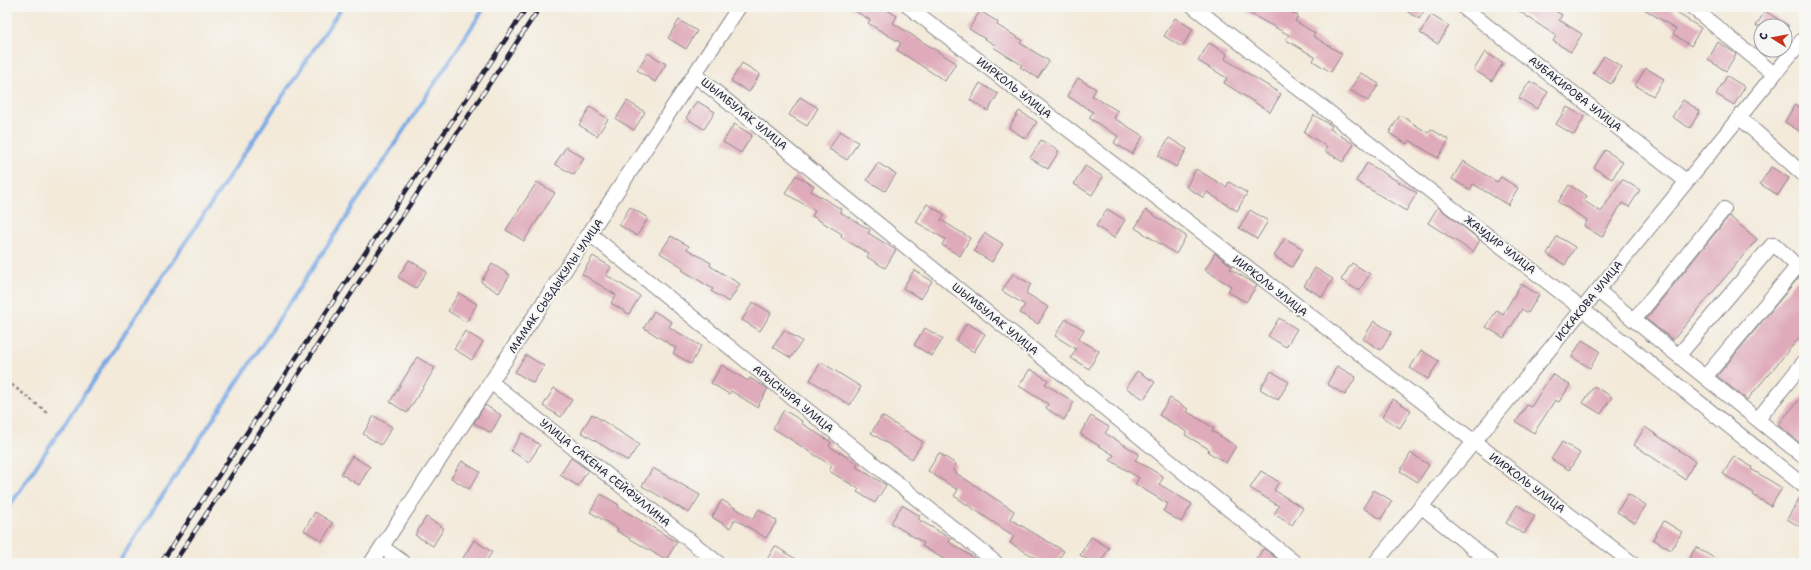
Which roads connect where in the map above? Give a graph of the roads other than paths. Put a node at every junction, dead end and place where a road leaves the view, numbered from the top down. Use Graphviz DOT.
graph roads {
  1 [pos="739,7"];
  2 [pos="909,7"];
  3 [pos="1194,7"];
  4 [pos="1463,7"];
  5 [pos="1692,7"];
  6 [pos="1804,38"];
  7 [pos="695,74"];
  8 [pos="1774,74"];
  9 [pos="1739,117"];
  10 [pos="1804,175"];
  11 [pos="1686,182"];
  12 [pos="1724,209"];
  13 [pos="590,234"];
  14 [pos="1598,291"];
  15 [pos="1582,309"];
  16 [pos="1634,320"];
  17 [pos="1680,355"];
  18 [pos="1804,362"];
  19 [pos="1706,376"];
  20 [pos="492,383"];
  21 [pos="1758,419"];
  22 [pos="1473,442"];
  23 [pos="1804,457"];
  24 [pos="1804,486"];
  25 [pos="1422,506"];
  26 [pos="382,546"];
  27 [pos="371,563"];
  28 [pos="404,563"];
  29 [pos="718,563"];
  30 [pos="996,563"];
  31 [pos="1295,563"];
  32 [pos="1375,563"];
  33 [pos="1491,563"];
  34 [pos="1632,563"];
  1 -- 7 [label="street, МАМАК СЫЗДЫКУЛЫ УЛИЦА"];
  2 -- 22 [label="street, ИИРКОЛЬ УЛИЦА"];
  3 -- 15 [label="street, ЖАУДИР УЛИЦА"];
  4 -- 11 [label="street, АУБАКИРОВА УЛИЦА"];
  5 -- 8 [label="street"];
  6 -- 8 [label="street, ИСКАКОВА УЛИЦА"];
  7 -- 13 [label="street, МАМАК СЫЗДЫКУЛЫ УЛИЦА"];
  7 -- 31 [label="street, ШЫМБУЛАК УЛИЦА"];
  8 -- 9 [label="street, ИСКАКОВА УЛИЦА"];
  9 -- 10 [label="street"];
  9 -- 11 [label="street, ИСКАКОВА УЛИЦА"];
  11 -- 14 [label="street, ИСКАКОВА УЛИЦА"];
  12 -- 16 [label="street"];
  13 -- 20 [label="street, МАМАК СЫЗДЫКУЛЫ УЛИЦА"];
  13 -- 30 [label="street, АРЫСНУРА УЛИЦА"];
  14 -- 15 [label="street, ИСКАКОВА УЛИЦА"];
  14 -- 16 [label="street"];
  15 -- 22 [label="street, ИСКАКОВА УЛИЦА"];
  15 -- 24 [label="street, ЖАУДИР УЛИЦА"];
  16 -- 17 [label="street"];
  17 -- 19 [label="street"];
  17 -- 19 [label="street"];
  18 -- 21 [label="street"];
  19 -- 21 [label="street"];
  20 -- 26 [label="street, МАМАК СЫЗДЫКУЛЫ УЛИЦА"];
  20 -- 29 [label="street, УЛИЦА САКЕНА СЕЙФУЛЛИНА"];
  21 -- 23 [label="street"];
  22 -- 25 [label="street, ИСКАКОВА УЛИЦА"];
  22 -- 34 [label="street, ИИРКОЛЬ УЛИЦА"];
  25 -- 32 [label="street, ИСКАКОВА УЛИЦА"];
  25 -- 33 [label="street"];
  26 -- 27 [label="street, МАМАК СЫЗДЫКУЛЫ УЛИЦА"];
  26 -- 28 [label="street"];
}
